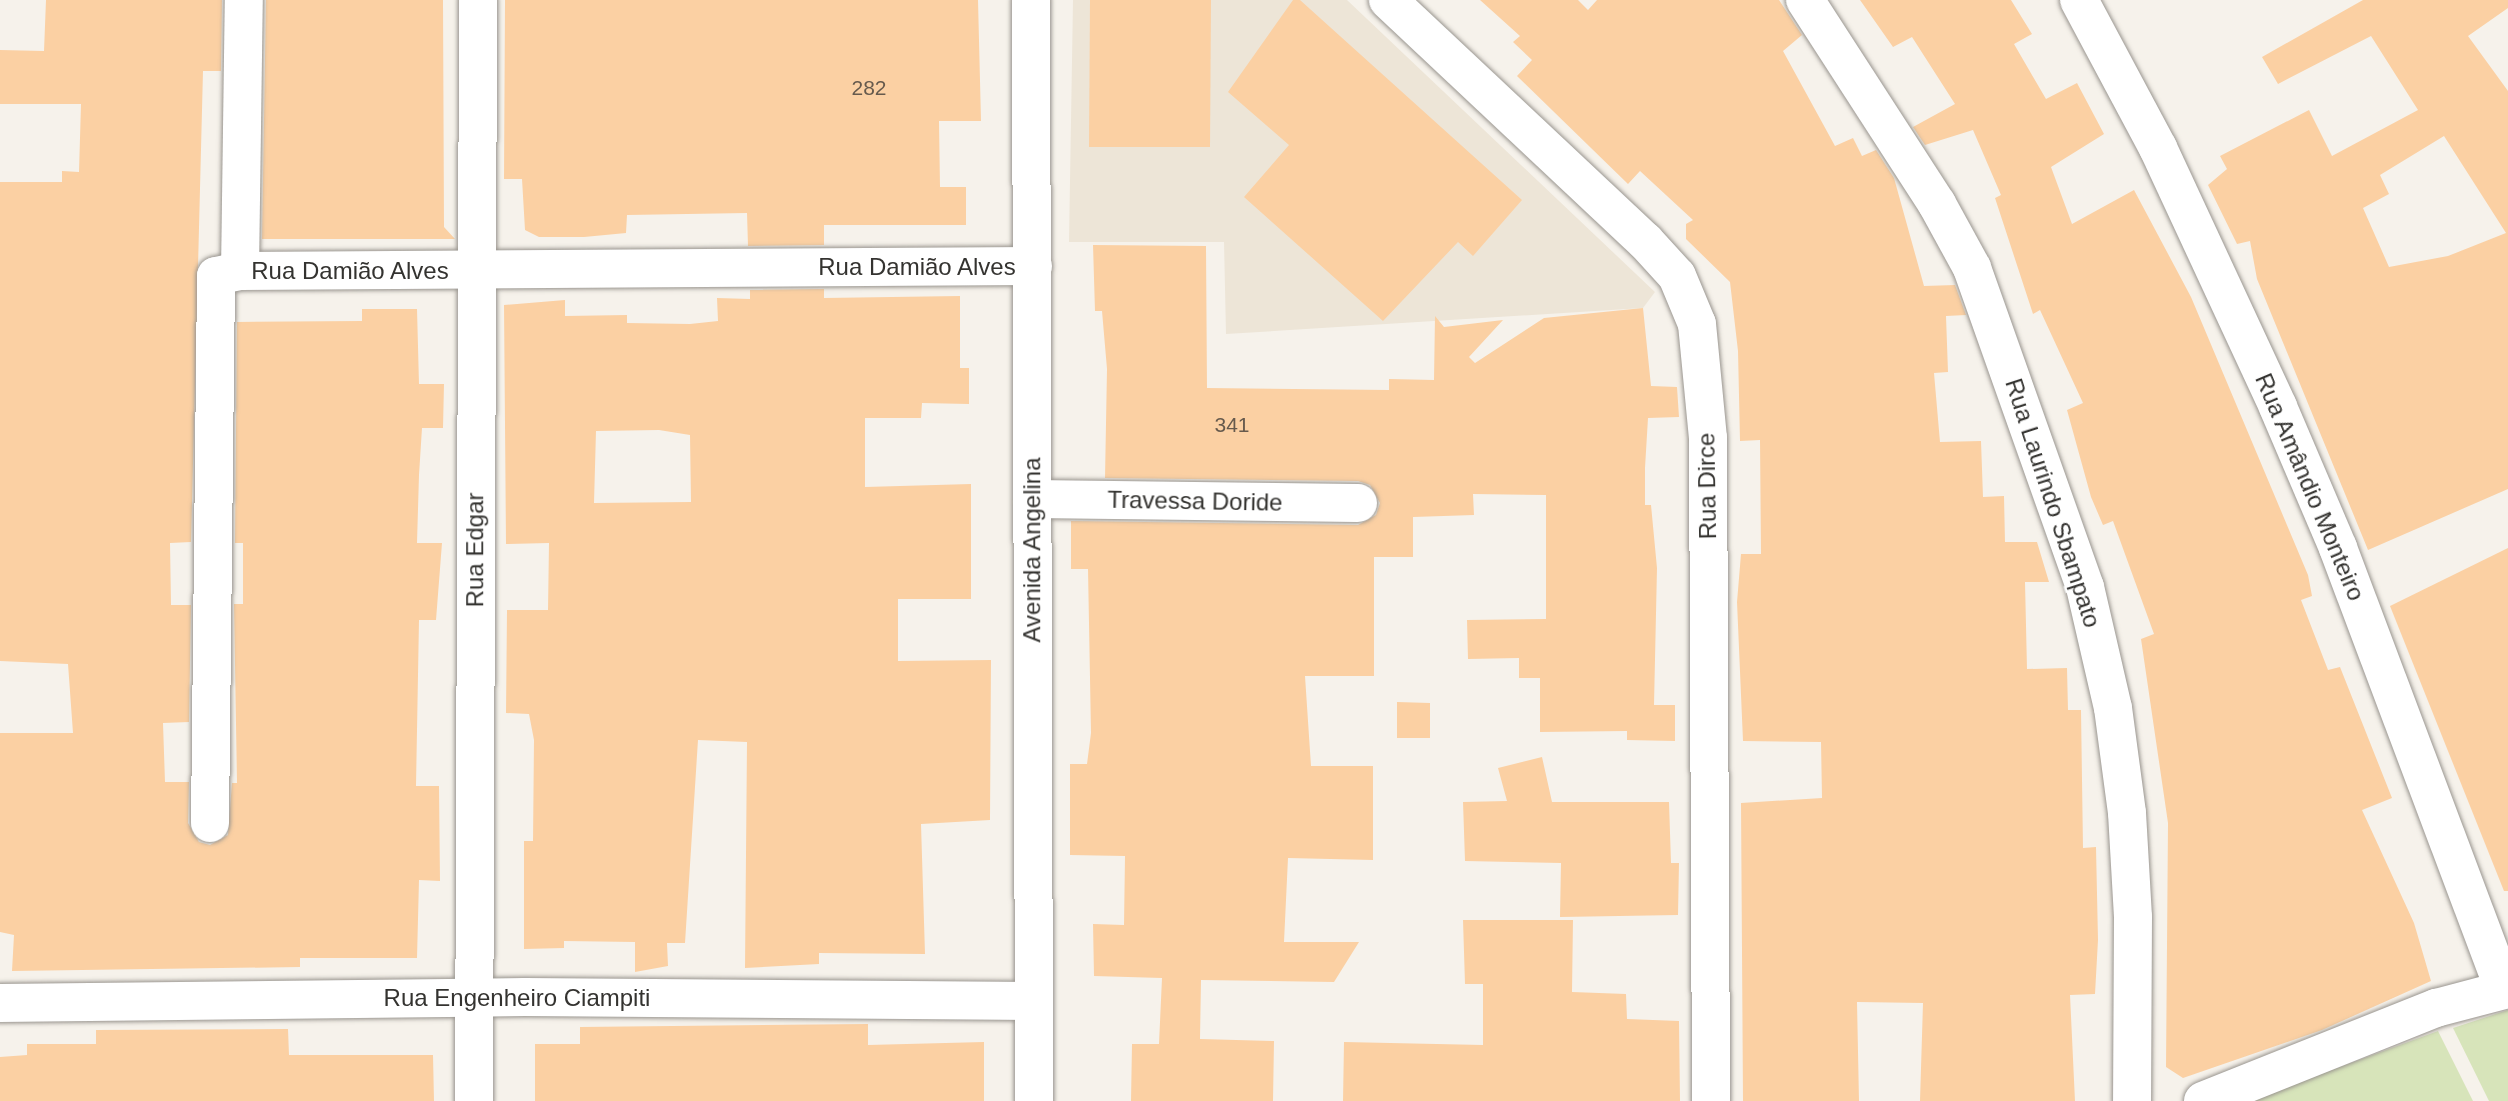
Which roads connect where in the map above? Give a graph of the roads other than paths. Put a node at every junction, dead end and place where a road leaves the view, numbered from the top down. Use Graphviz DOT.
graph roads {
  1 [pos="244,0"];
  2 [pos="478,0"];
  3 [pos="1031,0"];
  4 [pos="1388,0"];
  5 [pos="1805,0"];
  6 [pos="2079,0"];
  7 [pos="1033,267"];
  8 [pos="476,270"];
  9 [pos="240,271"];
  10 [pos="1032,499"];
  11 [pos="1358,503"];
  12 [pos="210,822"];
  13 [pos="2506,989"];
  14 [pos="474,997"];
  15 [pos="1034,1002"];
  16 [pos="0,1003"];
  17 [pos="474,1101"];
  18 [pos="1034,1101"];
  19 [pos="1711,1101"];
  20 [pos="2132,1101"];
  21 [pos="2203,1101"];
  1 -- 9 [label="street"];
  2 -- 8 [label="street, Rua Edgar"];
  3 -- 7 [label="street, Avenida Angelina"];
  4 -- 19 [label="street, Rua Dirce"];
  5 -- 20 [label="street, Rua Laurindo Sbampato"];
  6 -- 13 [label="street, Rua Amândio Monteiro"];
  7 -- 8 [label="street, Rua Damião Alves"];
  7 -- 10 [label="street, Avenida Angelina"];
  8 -- 9 [label="street, Rua Damião Alves"];
  8 -- 14 [label="street, Rua Edgar"];
  9 -- 12 [label="street, Rua Damião Alves"];
  10 -- 11 [label="street, Travessa Doride"];
  10 -- 15 [label="street, Avenida Angelina"];
  13 -- 21 [label="street"];
  14 -- 15 [label="street, Rua Engenheiro Ciampiti"];
  14 -- 16 [label="street, Rua Engenheiro Ciampiti"];
  14 -- 17 [label="street, Rua Edgar"];
  15 -- 18 [label="street, Avenida Angelina"];
}
